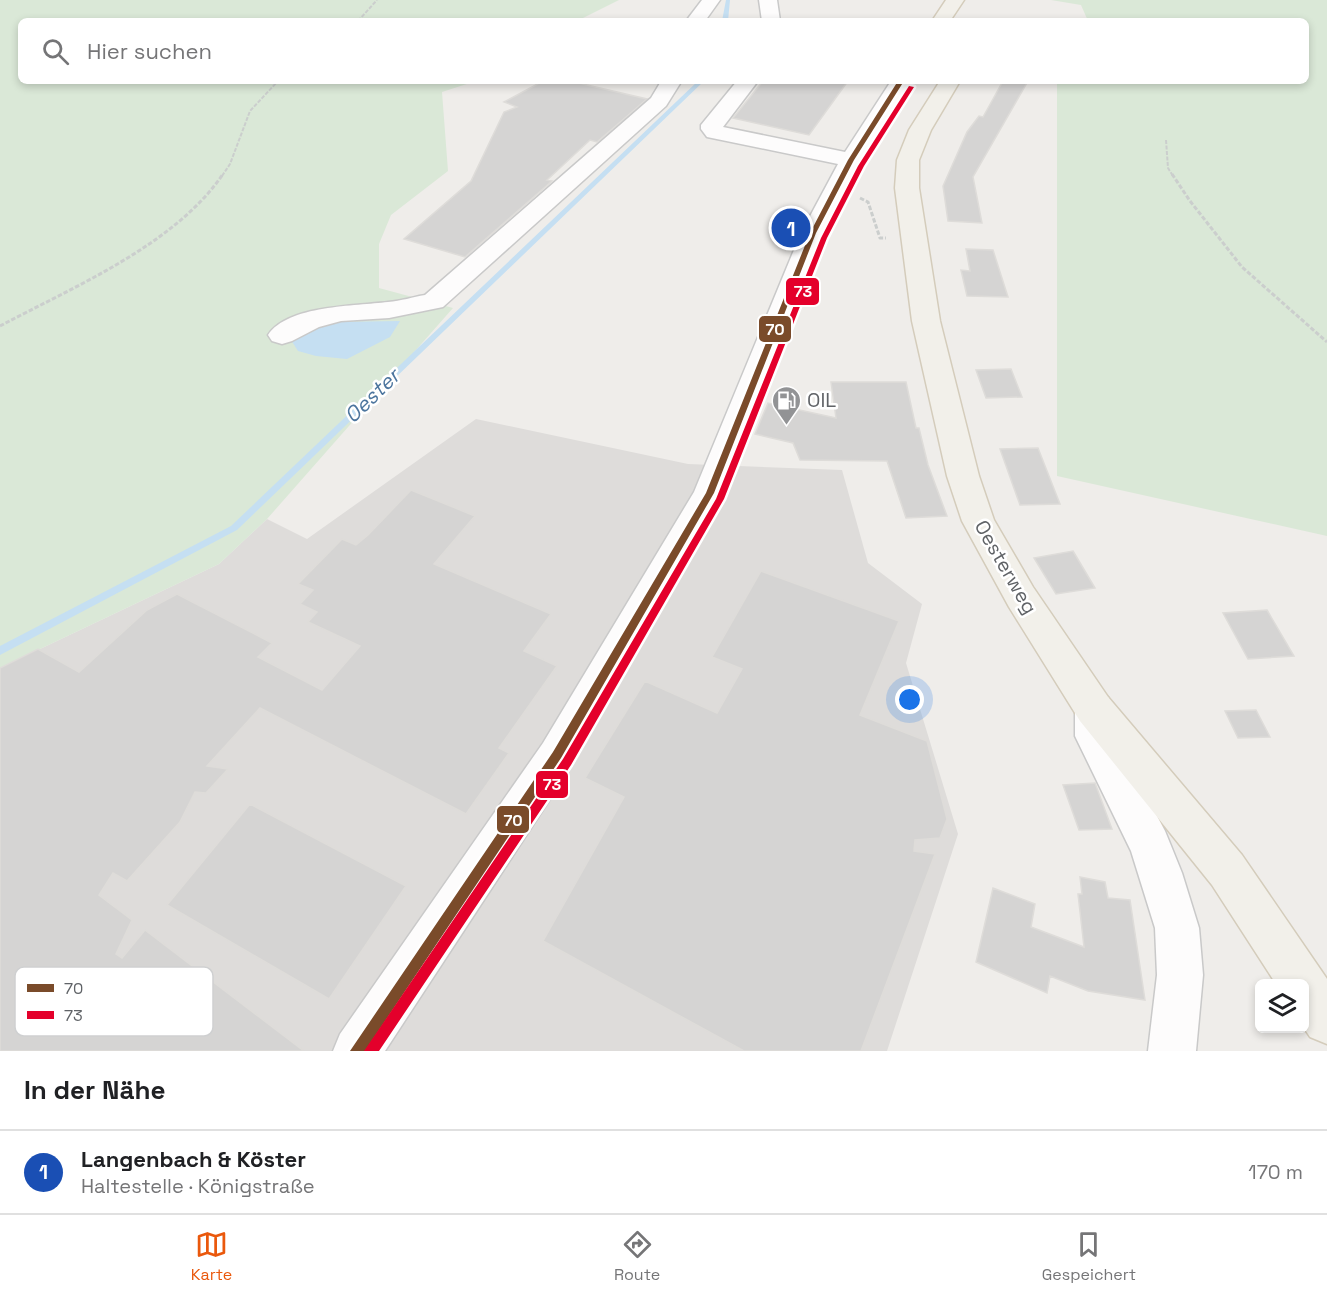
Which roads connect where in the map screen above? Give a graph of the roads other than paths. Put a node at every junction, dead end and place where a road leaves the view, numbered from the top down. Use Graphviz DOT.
graph roads {
  1 [pos="711,0"];
  2 [pos="768,0"];
  3 [pos="953,0"];
  4 [pos="697,18"];
  5 [pos="771,18"];
  6 [pos="943,18"];
  7 [pos="670,84"];
  8 [pos="746,84"];
  9 [pos="899,84"];
  10 [pos="948,84"];
  11 [pos="851,160"];
  12 [pos="282,335"];
  13 [pos="1094,709"];
  14 [pos="1300,979"];
  15 [pos="1309,993"];
  16 [pos="1327,1020"];
  17 [pos="357,1051"];
  18 [pos="1172,1051"];
  1 -- 4 [label="street"];
  2 -- 5 [label="street"];
  3 -- 6 [label="main road"];
  7 -- 12 [label="street"];
  8 -- 11 [label="street"];
  9 -- 11 [label="street"];
  10 -- 13 [label="main road, Oesterweg"];
  11 -- 17 [label="street"];
  13 -- 14 [label="main road, Oesterweg"];
  13 -- 18 [label="street"];
  15 -- 16 [label="main road, Oesterweg"];
}
